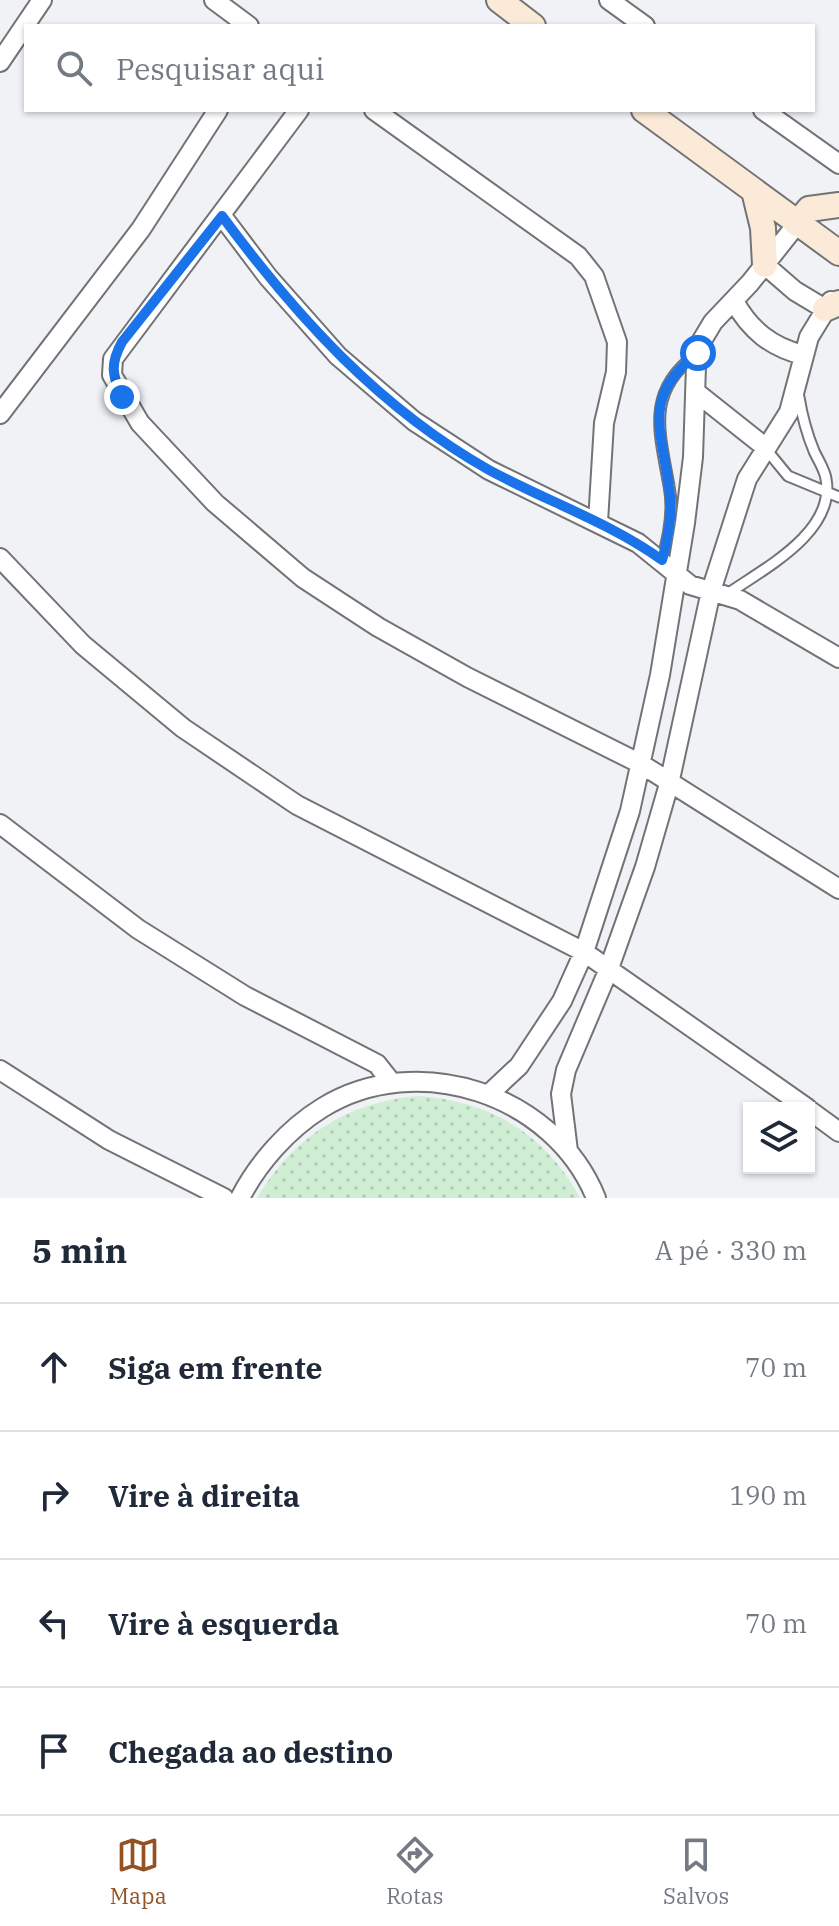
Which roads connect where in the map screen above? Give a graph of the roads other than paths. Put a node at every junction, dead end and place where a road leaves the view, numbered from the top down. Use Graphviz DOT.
graph roads {
  1 [pos="42,0"];
  2 [pos="214,0"];
  3 [pos="499,0"];
  4 [pos="609,0"];
  5 [pos="26,24"];
  6 [pos="246,24"];
  7 [pos="530,24"];
  8 [pos="642,24"];
  9 [pos="24,27"];
  10 [pos="0,62"];
  11 [pos="217,112"];
  12 [pos="298,112"];
  13 [pos="377,112"];
  14 [pos="647,112"];
  15 [pos="766,112"];
  16 [pos="839,164"];
  17 [pos="755,195"];
  18 [pos="839,205"];
  19 [pos="222,216"];
  20 [pos="797,224"];
  21 [pos="839,253"];
  22 [pos="765,265"];
  23 [pos="734,301"];
  24 [pos="834,301"];
  25 [pos="698,353"];
  26 [pos="803,355"];
  27 [pos="797,387"];
  28 [pos="697,393"];
  29 [pos="0,414"];
  30 [pos="765,447"];
  31 [pos="826,493"];
  32 [pos="839,497"];
  33 [pos="598,522"];
  34 [pos="0,558"];
  35 [pos="662,560"];
  36 [pos="677,575"];
  37 [pos="719,593"];
  38 [pos="839,658"];
  39 [pos="641,764"];
  40 [pos="669,784"];
  41 [pos="0,824"];
  42 [pos="839,889"];
  43 [pos="584,952"];
  44 [pos="608,971"];
  45 [pos="0,1070"];
  46 [pos="392,1083"];
  47 [pos="489,1094"];
  48 [pos="799,1102"];
  49 [pos="815,1114"];
  50 [pos="839,1132"];
  51 [pos="568,1151"];
  52 [pos="224,1198"];
  53 [pos="240,1198"];
  54 [pos="596,1198"];
  1 -- 5 [label="street"];
  2 -- 6 [label="street"];
  3 -- 7 [label="main road"];
  4 -- 8 [label="street"];
  9 -- 10 [label="street"];
  11 -- 29 [label="street"];
  12 -- 19 [label="street"];
  13 -- 33 [label="street"];
  14 -- 17 [label="main road"];
  15 -- 16 [label="street"];
  17 -- 20 [label="main road"];
  17 -- 22 [label="main road"];
  18 -- 20 [label="main road"];
  19 -- 33 [label="street"];
  19 -- 39 [label="street"];
  20 -- 21 [label="main road"];
  20 -- 22 [label="street"];
  22 -- 23 [label="street"];
  22 -- 24 [label="street"];
  23 -- 25 [label="street"];
  23 -- 26 [label="street"];
  24 -- 26 [label="street"];
  25 -- 28 [label="street"];
  25 -- 35 [label="lane"];
  26 -- 27 [label="street"];
  27 -- 30 [label="street"];
  27 -- 31 [label="lane"];
  28 -- 30 [label="street"];
  28 -- 36 [label="street"];
  30 -- 31 [label="lane"];
  30 -- 37 [label="street"];
  31 -- 32 [label="lane"];
  31 -- 37 [label="lane"];
  33 -- 35 [label="street"];
  34 -- 43 [label="street"];
  35 -- 36 [label="street"];
  36 -- 37 [label="street"];
  36 -- 39 [label="street"];
  37 -- 38 [label="street"];
  37 -- 40 [label="street"];
  39 -- 40 [label="street"];
  39 -- 43 [label="street"];
  40 -- 42 [label="street"];
  40 -- 44 [label="street"];
  41 -- 46 [label="street"];
  43 -- 44 [label="street"];
  43 -- 47 [label="street"];
  44 -- 48 [label="street"];
  44 -- 51 [label="street"];
  45 -- 52 [label="street"];
  46 -- 47 [label="street"];
  46 -- 53 [label="street"];
  47 -- 51 [label="street"];
  49 -- 50 [label="street"];
  51 -- 54 [label="street"];
}
